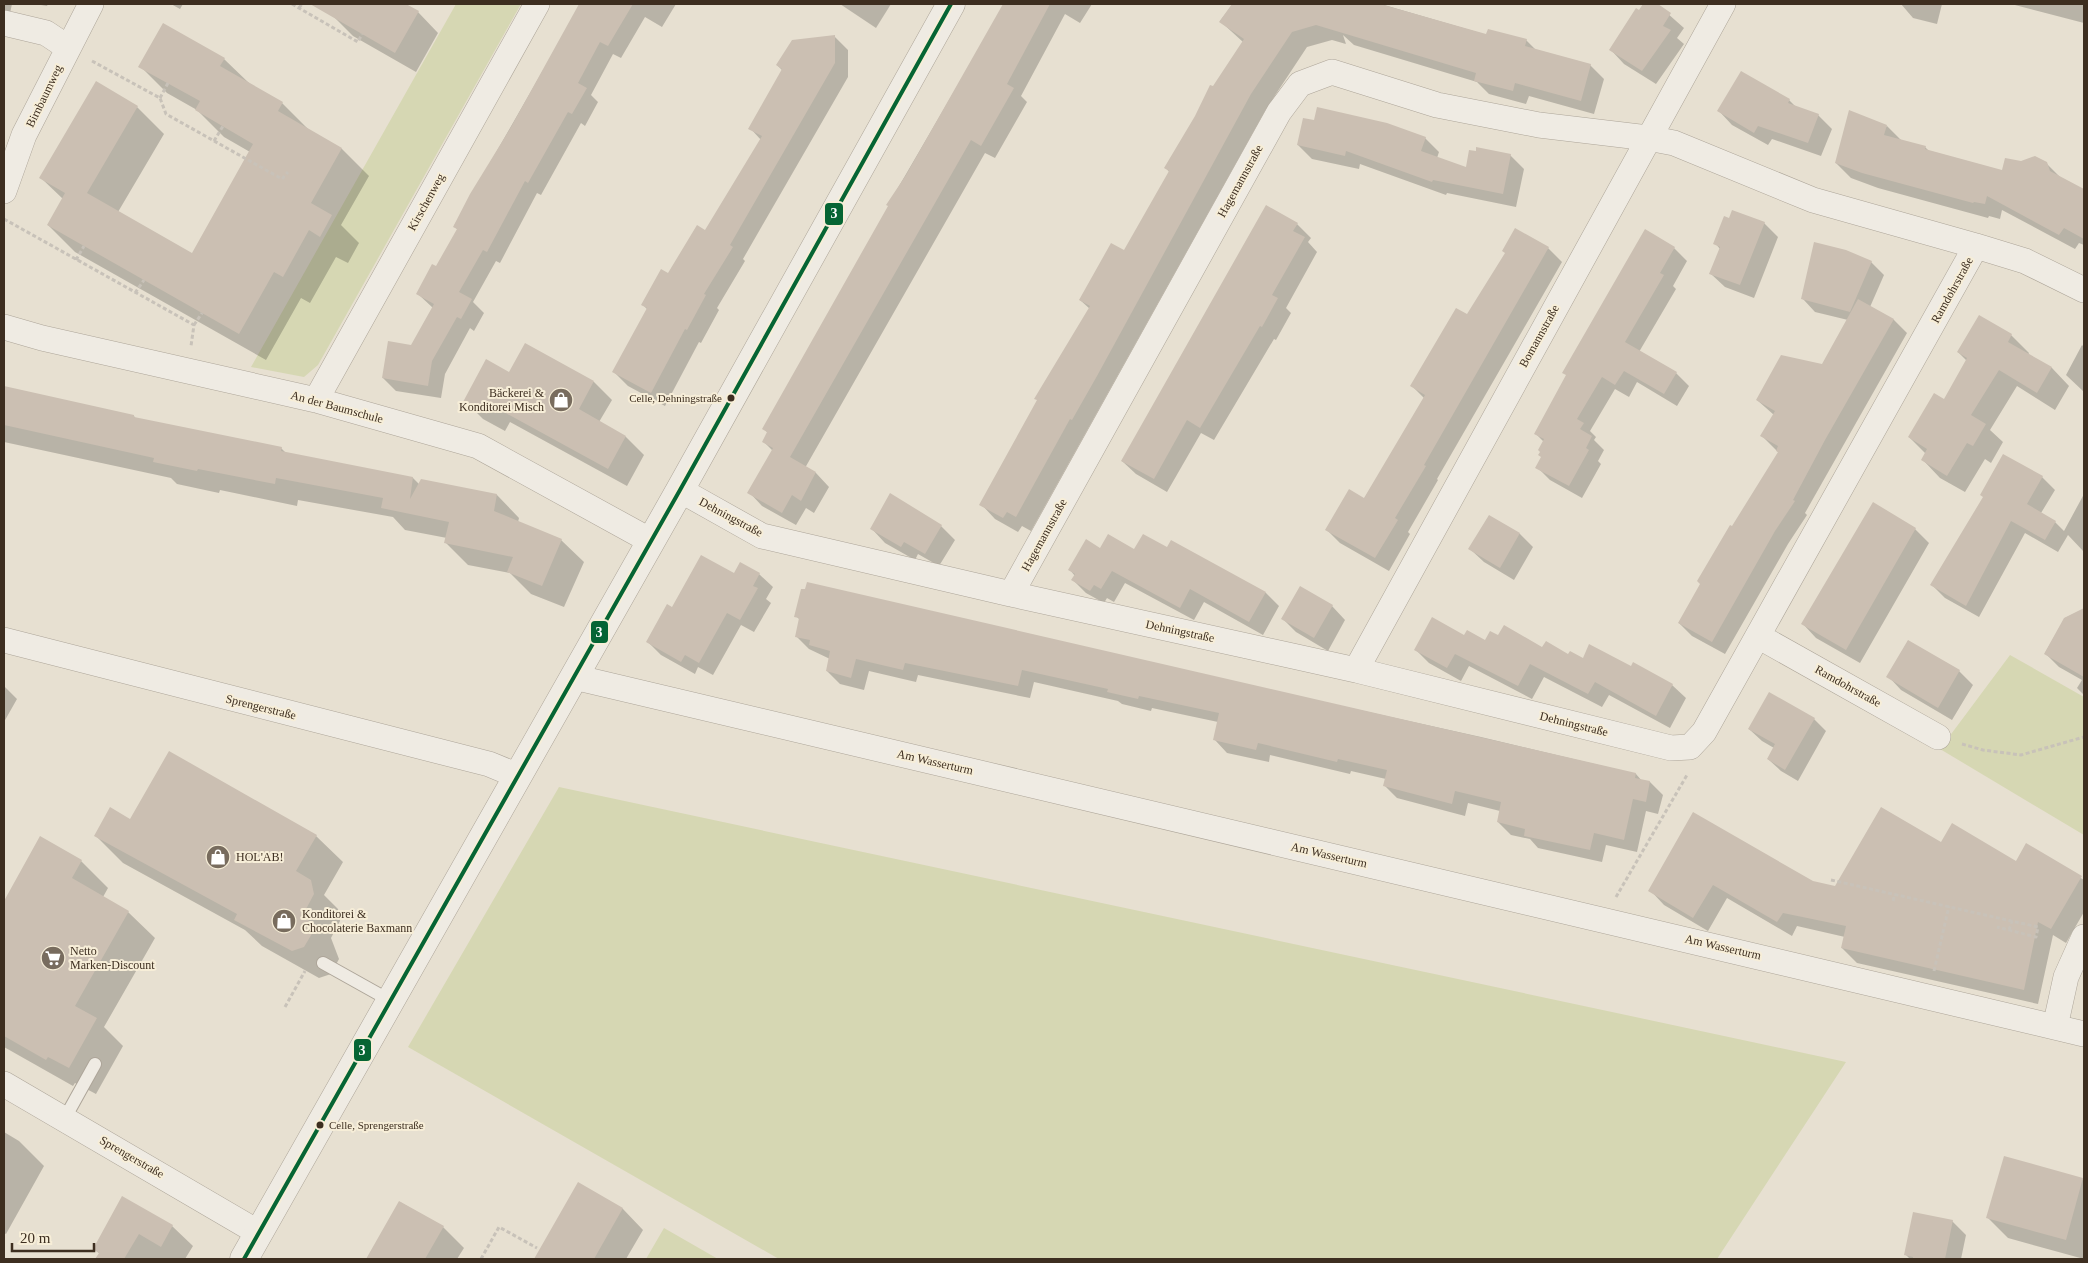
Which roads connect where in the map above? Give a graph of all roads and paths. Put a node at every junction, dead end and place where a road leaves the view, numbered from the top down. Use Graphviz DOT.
graph roads {
  1 [pos="91,4"];
  2 [pos="292,4"];
  3 [pos="302,4"];
  4 [pos="537,4"];
  5 [pos="951,4"];
  6 [pos="1723,4"];
  7 [pos="300,8"];
  8 [pos="4,23"];
  9 [pos="362,34"];
  10 [pos="67,47"];
  11 [pos="168,83"];
  12 [pos="160,98"];
  13 [pos="223,126"];
  14 [pos="1648,138"];
  15 [pos="214,141"];
  16 [pos="288,172"];
  17 [pos="4,191"];
  18 [pos="4,219"];
  19 [pos="84,246"];
  20 [pos="1976,246"];
  21 [pos="76,260"];
  22 [pos="144,280"];
  23 [pos="2084,290"];
  24 [pos="135,293"];
  25 [pos="202,313"];
  26 [pos="194,325"];
  27 [pos="4,327"];
  28 [pos="187,371"];
  29 [pos="316,400"];
  30 [pos="680,490"];
  31 [pos="650,540"];
  32 [pos="1011,594"];
  33 [pos="1758,636"];
  34 [pos="4,640"];
  35 [pos="1356,670"];
  36 [pos="574,678"];
  37 [pos="1938,737"];
  38 [pos="2084,737"];
  39 [pos="1690,747"];
  40 [pos="518,776"];
  41 [pos="1830,880"];
  42 [pos="1894,894"];
  43 [pos="1893,901"];
  44 [pos="1949,906"];
  45 [pos="1603,919"];
  46 [pos="2012,921"];
  47 [pos="1997,927"];
  48 [pos="2009,930"];
  49 [pos="2084,937"];
  50 [pos="323,963"];
  51 [pos="1928,996"];
  52 [pos="391,1000"];
  53 [pos="285,1007"];
  54 [pos="2054,1027"];
  55 [pos="2084,1034"];
  56 [pos="95,1064"];
  57 [pos="4,1084"];
  58 [pos="65,1118"];
  59 [pos="259,1233"];
  60 [pos="537,1248"];
  61 [pos="244,1259"];
  62 [pos="481,1259"];
  1 -- 10 [label="street, Birnbaumweg"];
  2 -- 7 [label="path"];
  3 -- 7 [label="path"];
  4 -- 29 [label="street, Kirschenweg"];
  5 -- 30 [label="street"];
  6 -- 14 [label="street, Bomannstraße"];
  7 -- 9 [label="path"];
  8 -- 10 [label="street"];
  10 -- 12 [label="path"];
  10 -- 17 [label="street, Birnbaumweg"];
  11 -- 12 [label="path"];
  12 -- 15 [label="path"];
  13 -- 15 [label="path"];
  14 -- 20 [label="street, Ramdohrstraße"];
  14 -- 32 [label="street, Hagemannstraße"];
  14 -- 35 [label="street, Bomannstraße"];
  15 -- 16 [label="path"];
  18 -- 21 [label="path"];
  19 -- 21 [label="path"];
  20 -- 23 [label="street"];
  20 -- 33 [label="street, Ramdohrstraße"];
  21 -- 24 [label="path"];
  22 -- 24 [label="path"];
  24 -- 26 [label="path"];
  25 -- 26 [label="path"];
  26 -- 28 [label="path"];
  27 -- 28 [label="street, An der Baumschule"];
  28 -- 29 [label="street, An der Baumschule"];
  29 -- 31 [label="street, An der Baumschule"];
  30 -- 31 [label="street"];
  30 -- 32 [label="street, Dehningstraße"];
  31 -- 36 [label="street"];
  32 -- 35 [label="street, Dehningstraße"];
  33 -- 37 [label="street, Ramdohrstraße"];
  33 -- 39 [label="street, Ramdohrstraße"];
  34 -- 40 [label="street, Sprengerstraße"];
  35 -- 39 [label="street, Dehningstraße"];
  36 -- 40 [label="street"];
  36 -- 45 [label="street, Am Wasserturm"];
  37 -- 38 [label="path"];
  39 -- 45 [label="path"];
  40 -- 52 [label="street"];
  41 -- 42 [label="path"];
  42 -- 43 [label="path"];
  42 -- 44 [label="path"];
  44 -- 46 [label="path"];
  44 -- 51 [label="path"];
  45 -- 51 [label="street, Am Wasserturm"];
  46 -- 48 [label="path"];
  46 -- 48 [label="path"];
  47 -- 48 [label="path"];
  49 -- 54 [label="street"];
  50 -- 52 [label="lane"];
  50 -- 53 [label="path"];
  51 -- 54 [label="street, Am Wasserturm"];
  52 -- 59 [label="street"];
  54 -- 55 [label="street, Am Wasserturm"];
  56 -- 58 [label="lane"];
  57 -- 58 [label="street, Sprengerstraße"];
  58 -- 59 [label="street, Sprengerstraße"];
  59 -- 61 [label="street"];
  60 -- 62 [label="path"];
}
